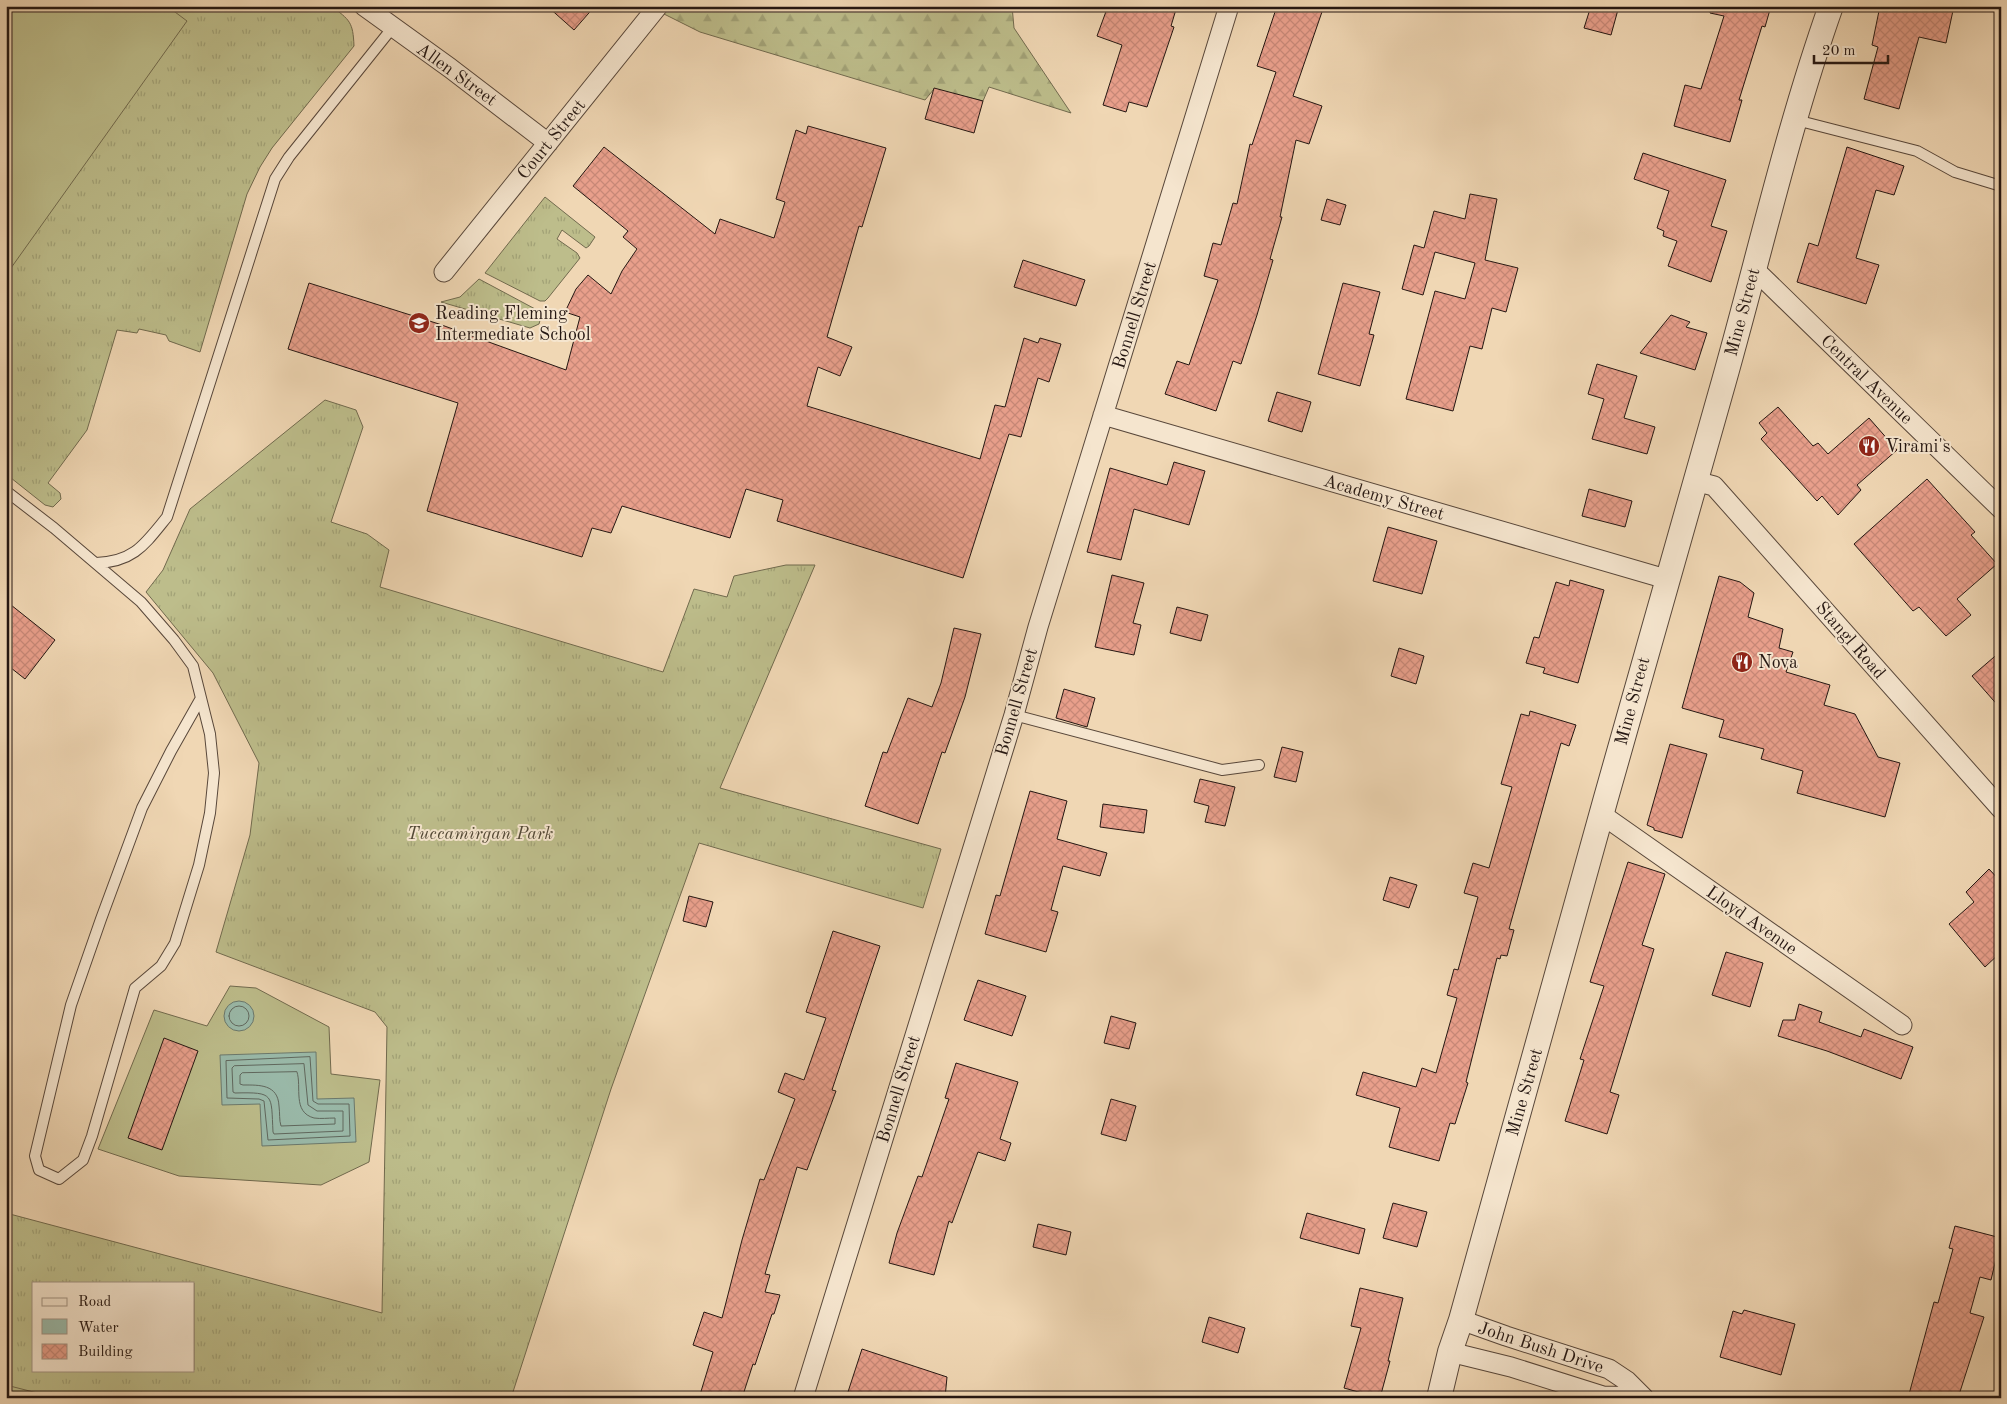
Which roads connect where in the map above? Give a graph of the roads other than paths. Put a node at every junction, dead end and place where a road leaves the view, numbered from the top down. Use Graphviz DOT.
graph roads {
  1 [pos="364,6"];
  2 [pos="658,6"];
  3 [pos="1229,6"];
  4 [pos="1831,6"];
  5 [pos="393,27"];
  6 [pos="1796,120"];
  7 [pos="548,143"];
  8 [pos="2001,186"];
  9 [pos="1754,269"];
  10 [pos="444,272"];
  11 [pos="1103,415"];
  12 [pos="1695,481"];
  13 [pos="6,492"];
  14 [pos="2001,509"];
  15 [pos="96,563"];
  16 [pos="1666,579"];
  17 [pos="201,698"];
  18 [pos="1014,715"];
  19 [pos="1259,765"];
  20 [pos="2001,809"];
  21 [pos="1601,814"];
  22 [pos="1902,1025"];
  23 [pos="1461,1320"];
  24 [pos="1450,1352"];
  25 [pos="1643,1397"];
  26 [pos="803,1398"];
  27 [pos="1439,1398"];
  1 -- 5 [label="street, Allen Street"];
  2 -- 7 [label="street, Court Street"];
  3 -- 11 [label="street, Bonnell Street"];
  4 -- 6 [label="street, Mine Street"];
  5 -- 7 [label="street, Allen Street"];
  5 -- 15 [label="lane"];
  6 -- 8 [label="lane"];
  6 -- 9 [label="street, Mine Street"];
  7 -- 10 [label="street, Court Street"];
  9 -- 12 [label="street, Mine Street"];
  9 -- 14 [label="street, Central Avenue"];
  11 -- 16 [label="street, Academy Street"];
  11 -- 18 [label="street, Bonnell Street"];
  12 -- 16 [label="street, Mine Street"];
  12 -- 20 [label="street, Stangl Road"];
  13 -- 15 [label="lane"];
  15 -- 17 [label="lane"];
  16 -- 21 [label="street, Mine Street"];
  17 -- 17 [label="lane"];
  18 -- 19 [label="lane"];
  18 -- 26 [label="street, Bonnell Street"];
  21 -- 22 [label="street, Lloyd Avenue"];
  21 -- 23 [label="street, Mine Street"];
  23 -- 24 [label="street, Mine Street"];
  23 -- 25 [label="street, John Bush Drive"];
  24 -- 25 [label="street"];
  24 -- 27 [label="street, Mine Street"];
}
